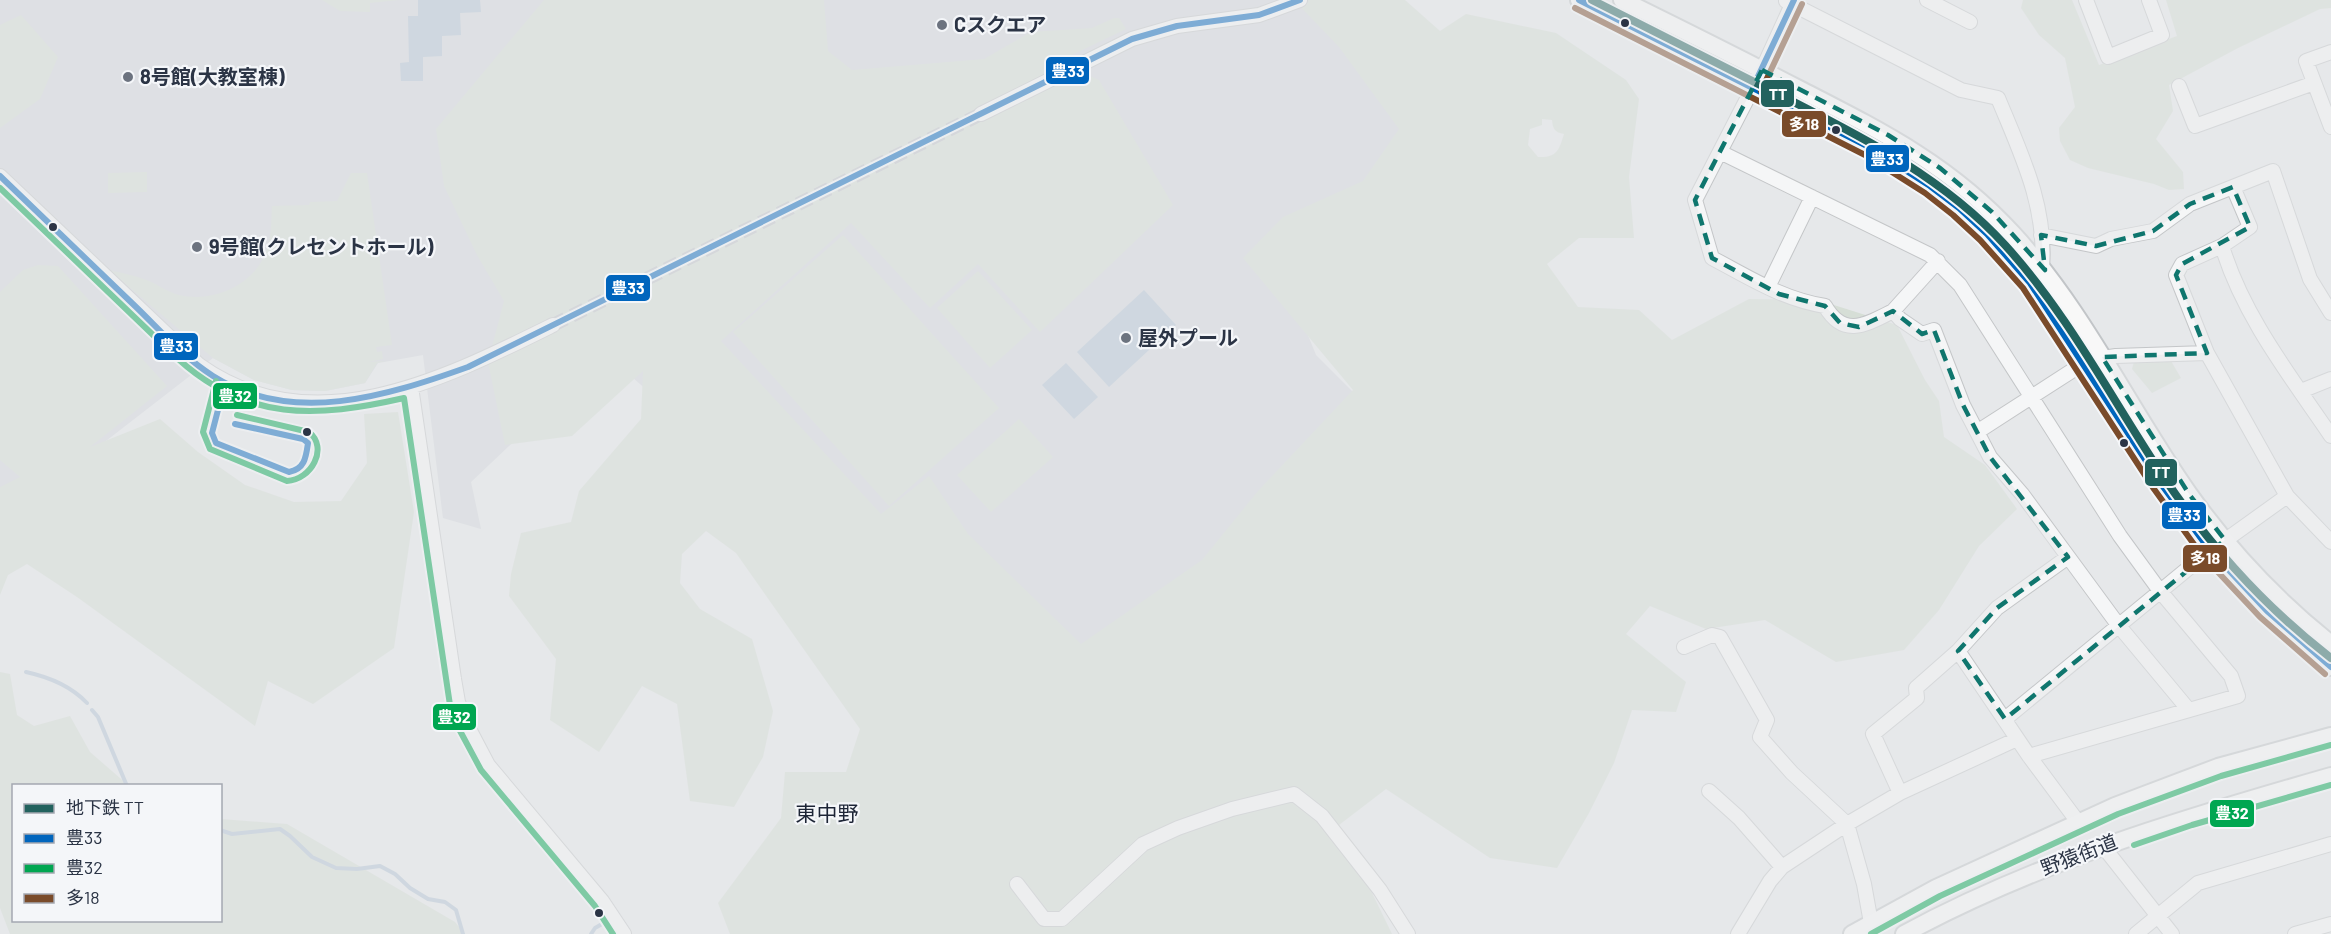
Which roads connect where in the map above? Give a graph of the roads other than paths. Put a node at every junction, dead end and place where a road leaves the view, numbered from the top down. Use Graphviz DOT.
graph roads {
  1 [pos="1300,0"];
  2 [pos="1579,0"];
  3 [pos="1622,0"];
  4 [pos="1927,0"];
  5 [pos="2086,0"];
  6 [pos="2149,0"];
  7 [pos="1790,1"];
  8 [pos="1970,22"];
  9 [pos="2331,52"];
  10 [pos="1762,70"];
  11 [pos="2314,83"];
  12 [pos="2180,86"];
  13 [pos="1753,87"];
  14 [pos="981,114"];
  15 [pos="2331,127"];
  16 [pos="1720,152"];
  17 [pos="0,176"];
  18 [pos="2232,187"];
  19 [pos="1812,197"];
  20 [pos="2041,235"];
  21 [pos="2222,246"];
  22 [pos="1938,261"];
  23 [pos="2042,268"];
  24 [pos="1768,287"];
  25 [pos="1893,311"];
  26 [pos="2331,313"];
  27 [pos="553,325"];
  28 [pos="2207,353"];
  29 [pos="2103,358"];
  30 [pos="2084,363"];
  31 [pos="2331,379"];
  32 [pos="411,387"];
  33 [pos="2301,391"];
  34 [pos="2031,397"];
  35 [pos="1977,432"];
  36 [pos="2331,436"];
  37 [pos="2287,496"];
  38 [pos="2225,540"];
  39 [pos="2331,542"];
  40 [pos="2211,550"];
  41 [pos="2068,557"];
  42 [pos="2160,591"];
  43 [pos="2119,626"];
  44 [pos="2331,644"];
  45 [pos="1684,648"];
  46 [pos="1958,651"];
  47 [pos="2331,667"];
  48 [pos="2188,709"];
  49 [pos="2005,719"];
  50 [pos="2328,738"];
  51 [pos="2017,739"];
  52 [pos="2029,756"];
  53 [pos="2331,776"];
  54 [pos="1709,791"];
  55 [pos="1900,793"];
  56 [pos="2078,822"];
  57 [pos="1847,824"];
  58 [pos="2331,844"];
  59 [pos="2102,845"];
  60 [pos="1782,867"];
  61 [pos="1017,884"];
  62 [pos="2157,915"];
  63 [pos="2331,924"];
  64 [pos="1874,929"];
  65 [pos="624,934"];
  66 [pos="1408,934"];
  67 [pos="1738,934"];
  68 [pos="1851,934"];
  69 [pos="1904,934"];
  70 [pos="2136,934"];
  71 [pos="2172,934"];
  72 [pos="2295,934"];
  1 -- 14 [label="street"];
  2 -- 13 [label="main road"];
  3 -- 10 [label="main road"];
  4 -- 8 [label="street"];
  5 -- 6 [label="street"];
  7 -- 10 [label="street"];
  7 -- 20 [label="street"];
  9 -- 11 [label="street"];
  10 -- 13 [label="street"];
  10 -- 23 [label="main road"];
  11 -- 12 [label="street"];
  11 -- 15 [label="street"];
  13 -- 16 [label="street"];
  13 -- 30 [label="main road"];
  16 -- 19 [label="street"];
  16 -- 24 [label="street"];
  17 -- 32 [label="street"];
  18 -- 20 [label="street"];
  18 -- 21 [label="street"];
  18 -- 26 [label="street"];
  19 -- 22 [label="street"];
  19 -- 24 [label="street"];
  20 -- 23 [label="street"];
  21 -- 28 [label="street"];
  21 -- 33 [label="street"];
  22 -- 25 [label="street"];
  22 -- 34 [label="street"];
  23 -- 29 [label="main road"];
  24 -- 25 [label="street"];
  25 -- 35 [label="street"];
  27 -- 32 [label="street"];
  28 -- 29 [label="street"];
  28 -- 37 [label="street"];
  29 -- 30 [label="street"];
  29 -- 38 [label="main road"];
  30 -- 34 [label="street"];
  30 -- 40 [label="main road"];
  31 -- 33 [label="street"];
  32 -- 65 [label="street"];
  33 -- 36 [label="street"];
  34 -- 35 [label="street"];
  34 -- 42 [label="street"];
  35 -- 41 [label="street"];
  37 -- 38 [label="street"];
  37 -- 39 [label="street"];
  38 -- 40 [label="street"];
  38 -- 44 [label="main road"];
  40 -- 42 [label="street"];
  40 -- 47 [label="main road"];
  41 -- 43 [label="street"];
  41 -- 46 [label="street"];
  42 -- 43 [label="street"];
  42 -- 48 [label="street"];
  43 -- 48 [label="street"];
  43 -- 49 [label="street"];
  45 -- 57 [label="street"];
  46 -- 49 [label="street"];
  46 -- 55 [label="street"];
  48 -- 52 [label="street"];
  49 -- 51 [label="street"];
  50 -- 56 [label="main road, 野猿街道"];
  51 -- 52 [label="street"];
  51 -- 55 [label="street"];
  52 -- 56 [label="street"];
  53 -- 59 [label="main road, 野猿街道"];
  54 -- 60 [label="street"];
  55 -- 57 [label="street"];
  56 -- 64 [label="main road, 野猿街道"];
  57 -- 60 [label="street"];
  57 -- 64 [label="street"];
  58 -- 62 [label="street"];
  59 -- 62 [label="street"];
  59 -- 69 [label="main road, 野猿街道"];
  60 -- 67 [label="street"];
  61 -- 66 [label="street"];
  62 -- 70 [label="street"];
  62 -- 71 [label="street"];
  63 -- 72 [label="street"];
  64 -- 68 [label="main road, 野猿街道"];
}
